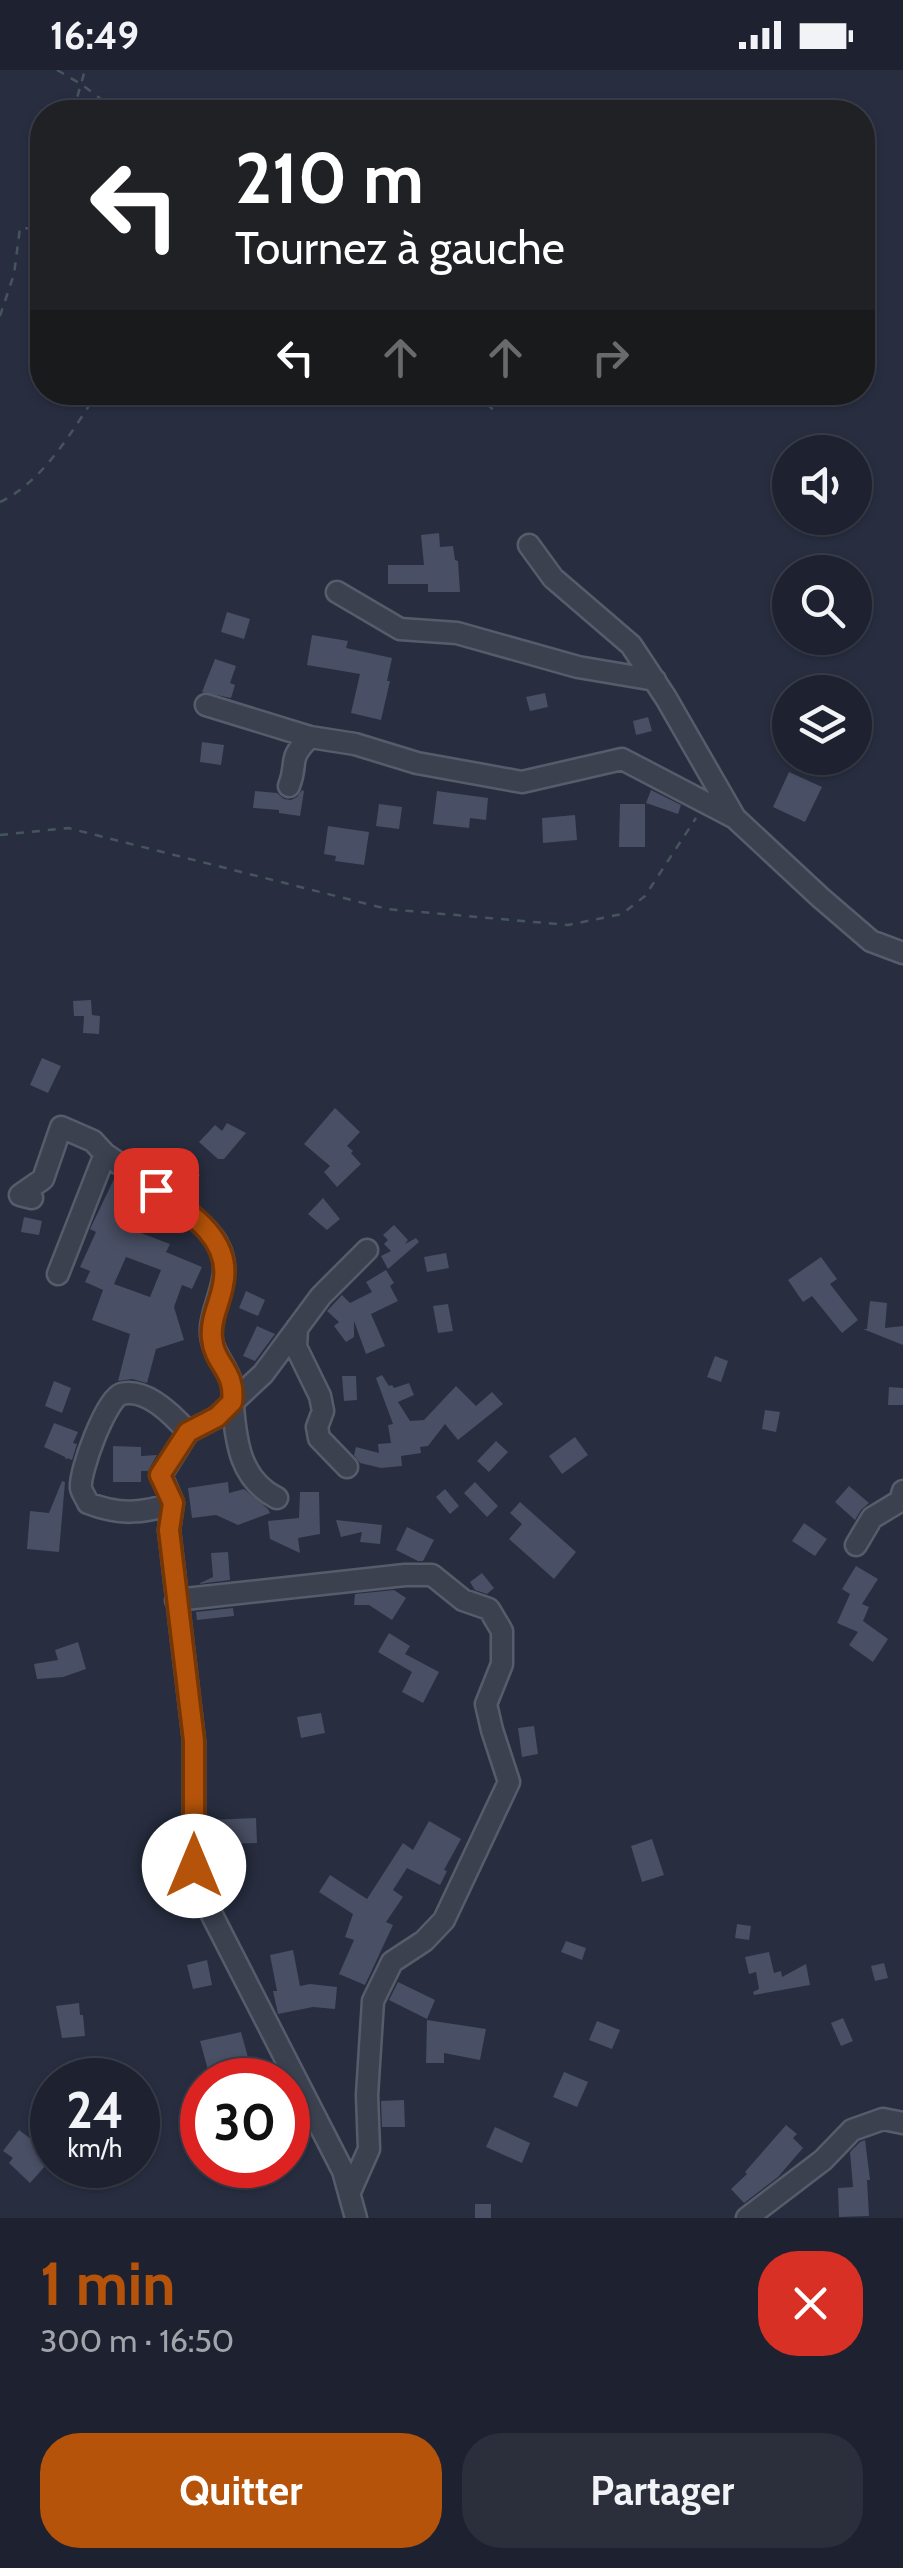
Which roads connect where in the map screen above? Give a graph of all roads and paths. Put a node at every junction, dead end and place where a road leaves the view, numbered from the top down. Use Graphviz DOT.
graph roads {
  1 [pos="57,70"];
  2 [pos="85,70"];
  3 [pos="81,84"];
  4 [pos="76,100"];
  5 [pos="102,100"];
  6 [pos="30,228"];
  7 [pos="0,316"];
  8 [pos="89,405"];
  9 [pos="488,405"];
  10 [pos="496,413"];
  11 [pos="0,502"];
  12 [pos="529,545"];
  13 [pos="337,592"];
  14 [pos="655,680"];
  15 [pos="206,706"];
  16 [pos="310,737"];
  17 [pos="288,786"];
  18 [pos="698,814"];
  19 [pos="735,818"];
  20 [pos="0,835"];
  21 [pos="903,953"];
  22 [pos="104,1154"];
  23 [pos="32,1198"];
  24 [pos="367,1250"];
  25 [pos="58,1274"];
  26 [pos="297,1328"];
  27 [pos="232,1402"];
  28 [pos="188,1432"];
  29 [pos="347,1467"];
  30 [pos="903,1491"];
  31 [pos="277,1498"];
  32 [pos="173,1503"];
  33 [pos="856,1545"];
  34 [pos="176,1600"];
  35 [pos="903,2122"];
  36 [pos="350,2192"];
  37 [pos="356,2218"];
  38 [pos="747,2218"];
  1 -- 3 [label="path"];
  2 -- 3 [label="path"];
  3 -- 4 [label="path"];
  3 -- 5 [label="path"];
  6 -- 7 [label="path"];
  8 -- 11 [label="path"];
  9 -- 10 [label="path"];
  12 -- 14 [label="street"];
  13 -- 14 [label="street"];
  14 -- 19 [label="street"];
  15 -- 16 [label="street"];
  16 -- 17 [label="street"];
  16 -- 19 [label="street"];
  18 -- 20 [label="path"];
  19 -- 21 [label="street"];
  22 -- 23 [label="street"];
  22 -- 25 [label="street"];
  22 -- 27 [label="street"];
  24 -- 26 [label="street"];
  26 -- 27 [label="street"];
  26 -- 29 [label="street"];
  27 -- 28 [label="street"];
  27 -- 31 [label="street"];
  28 -- 32 [label="street"];
  28 -- 32 [label="street"];
  30 -- 33 [label="street"];
  32 -- 34 [label="street"];
  34 -- 36 [label="street"];
  34 -- 36 [label="street"];
  35 -- 38 [label="street"];
  36 -- 37 [label="street"];
}
